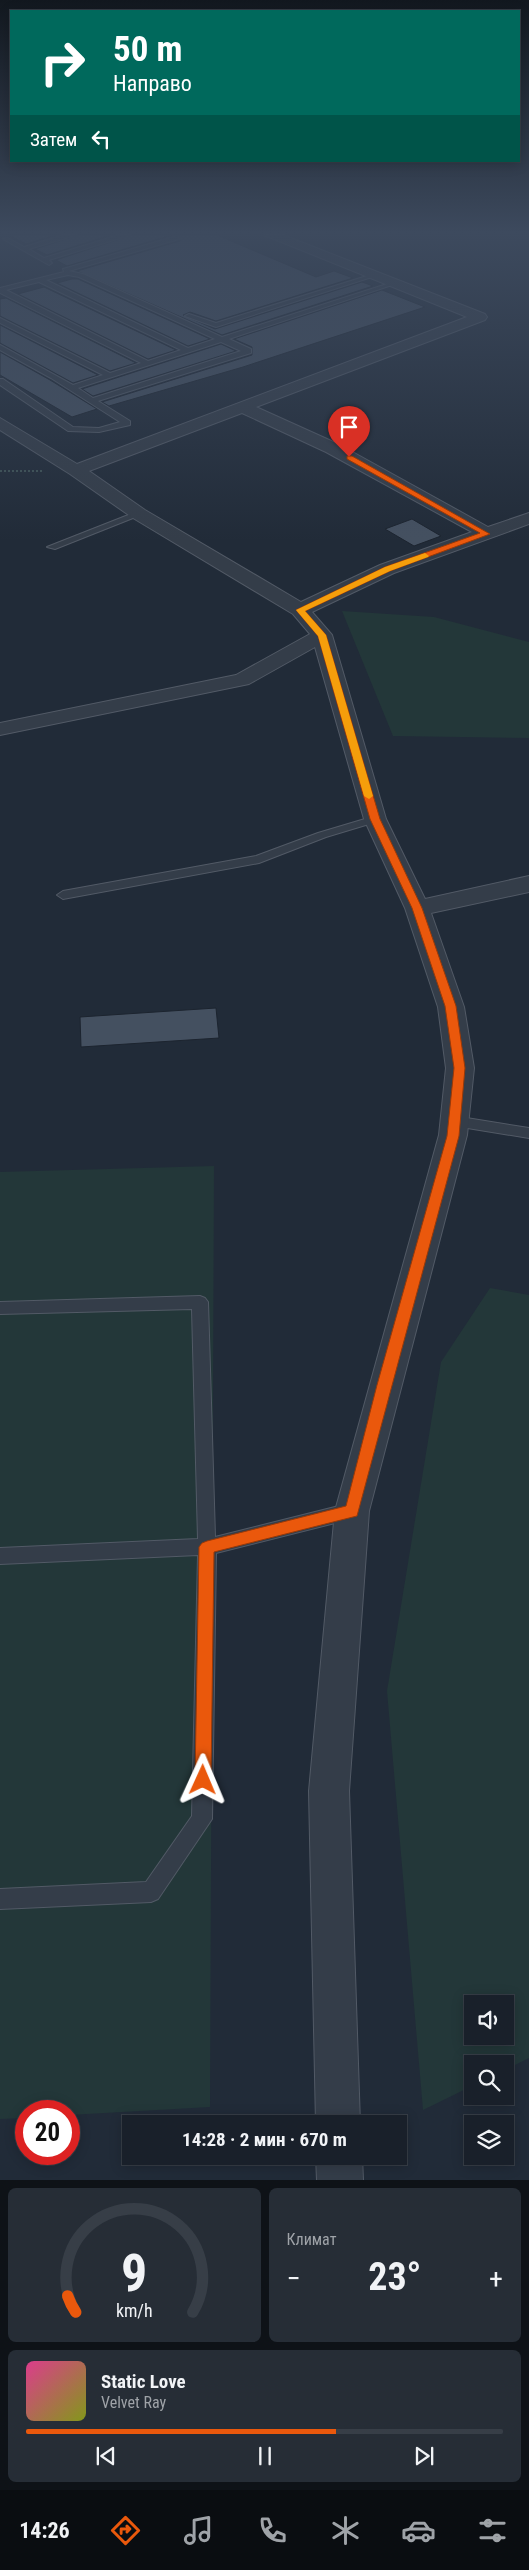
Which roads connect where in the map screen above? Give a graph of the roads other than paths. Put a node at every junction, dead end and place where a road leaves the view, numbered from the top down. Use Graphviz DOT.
graph roads {
  1 [pos="33,337"];
  2 [pos="94,337"];
  3 [pos="159,337"];
  4 [pos="217,337"];
  5 [pos="229,337"];
  6 [pos="430,337"];
  7 [pos="222,339"];
  8 [pos="0,347"];
  9 [pos="187,350"];
  10 [pos="147,363"];
  11 [pos="109,375"];
  12 [pos="0,381"];
  13 [pos="71,388"];
  14 [pos="90,401"];
  15 [pos="243,407"];
  16 [pos="0,423"];
  17 [pos="76,470"];
  18 [pos="139,514"];
  19 [pos="529,518"];
  20 [pos="486,534"];
  21 [pos="52,547"];
  22 [pos="300,610"];
  23 [pos="322,635"];
  24 [pos="0,729"];
  25 [pos="375,819"];
  26 [pos="529,884"];
  27 [pos="63,895"];
  28 [pos="417,908"];
  29 [pos="454,1121"];
  30 [pos="529,1133"];
  31 [pos="0,1308"];
  32 [pos="352,1511"];
  33 [pos="207,1547"];
  34 [pos="0,1556"];
  35 [pos="0,1899"];
  36 [pos="338,2115"];
  37 [pos="339,2165"];
  38 [pos="340,2180"];
  1 -- 11 [label="lane"];
  2 -- 10 [label="lane"];
  3 -- 9 [label="lane"];
  4 -- 7 [label="lane"];
  5 -- 7 [label="lane"];
  6 -- 15 [label="street"];
  7 -- 9 [label="lane"];
  7 -- 14 [label="lane"];
  8 -- 13 [label="lane"];
  9 -- 10 [label="lane"];
  10 -- 11 [label="lane"];
  11 -- 13 [label="lane"];
  12 -- 14 [label="lane"];
  13 -- 14 [label="lane"];
  15 -- 17 [label="street"];
  15 -- 20 [label="street"];
  16 -- 17 [label="street"];
  17 -- 18 [label="street"];
  18 -- 21 [label="lane"];
  18 -- 22 [label="street"];
  19 -- 20 [label="street"];
  20 -- 22 [label="street"];
  22 -- 23 [label="street"];
  23 -- 24 [label="street"];
  23 -- 25 [label="street"];
  25 -- 27 [label="lane"];
  25 -- 28 [label="street"];
  26 -- 28 [label="street"];
  28 -- 29 [label="street"];
  29 -- 30 [label="lane"];
  29 -- 32 [label="street"];
  31 -- 33 [label="lane"];
  32 -- 33 [label="lane"];
  32 -- 36 [label="street"];
  33 -- 34 [label="lane"];
  33 -- 35 [label="lane"];
  37 -- 38 [label="street"];
}
